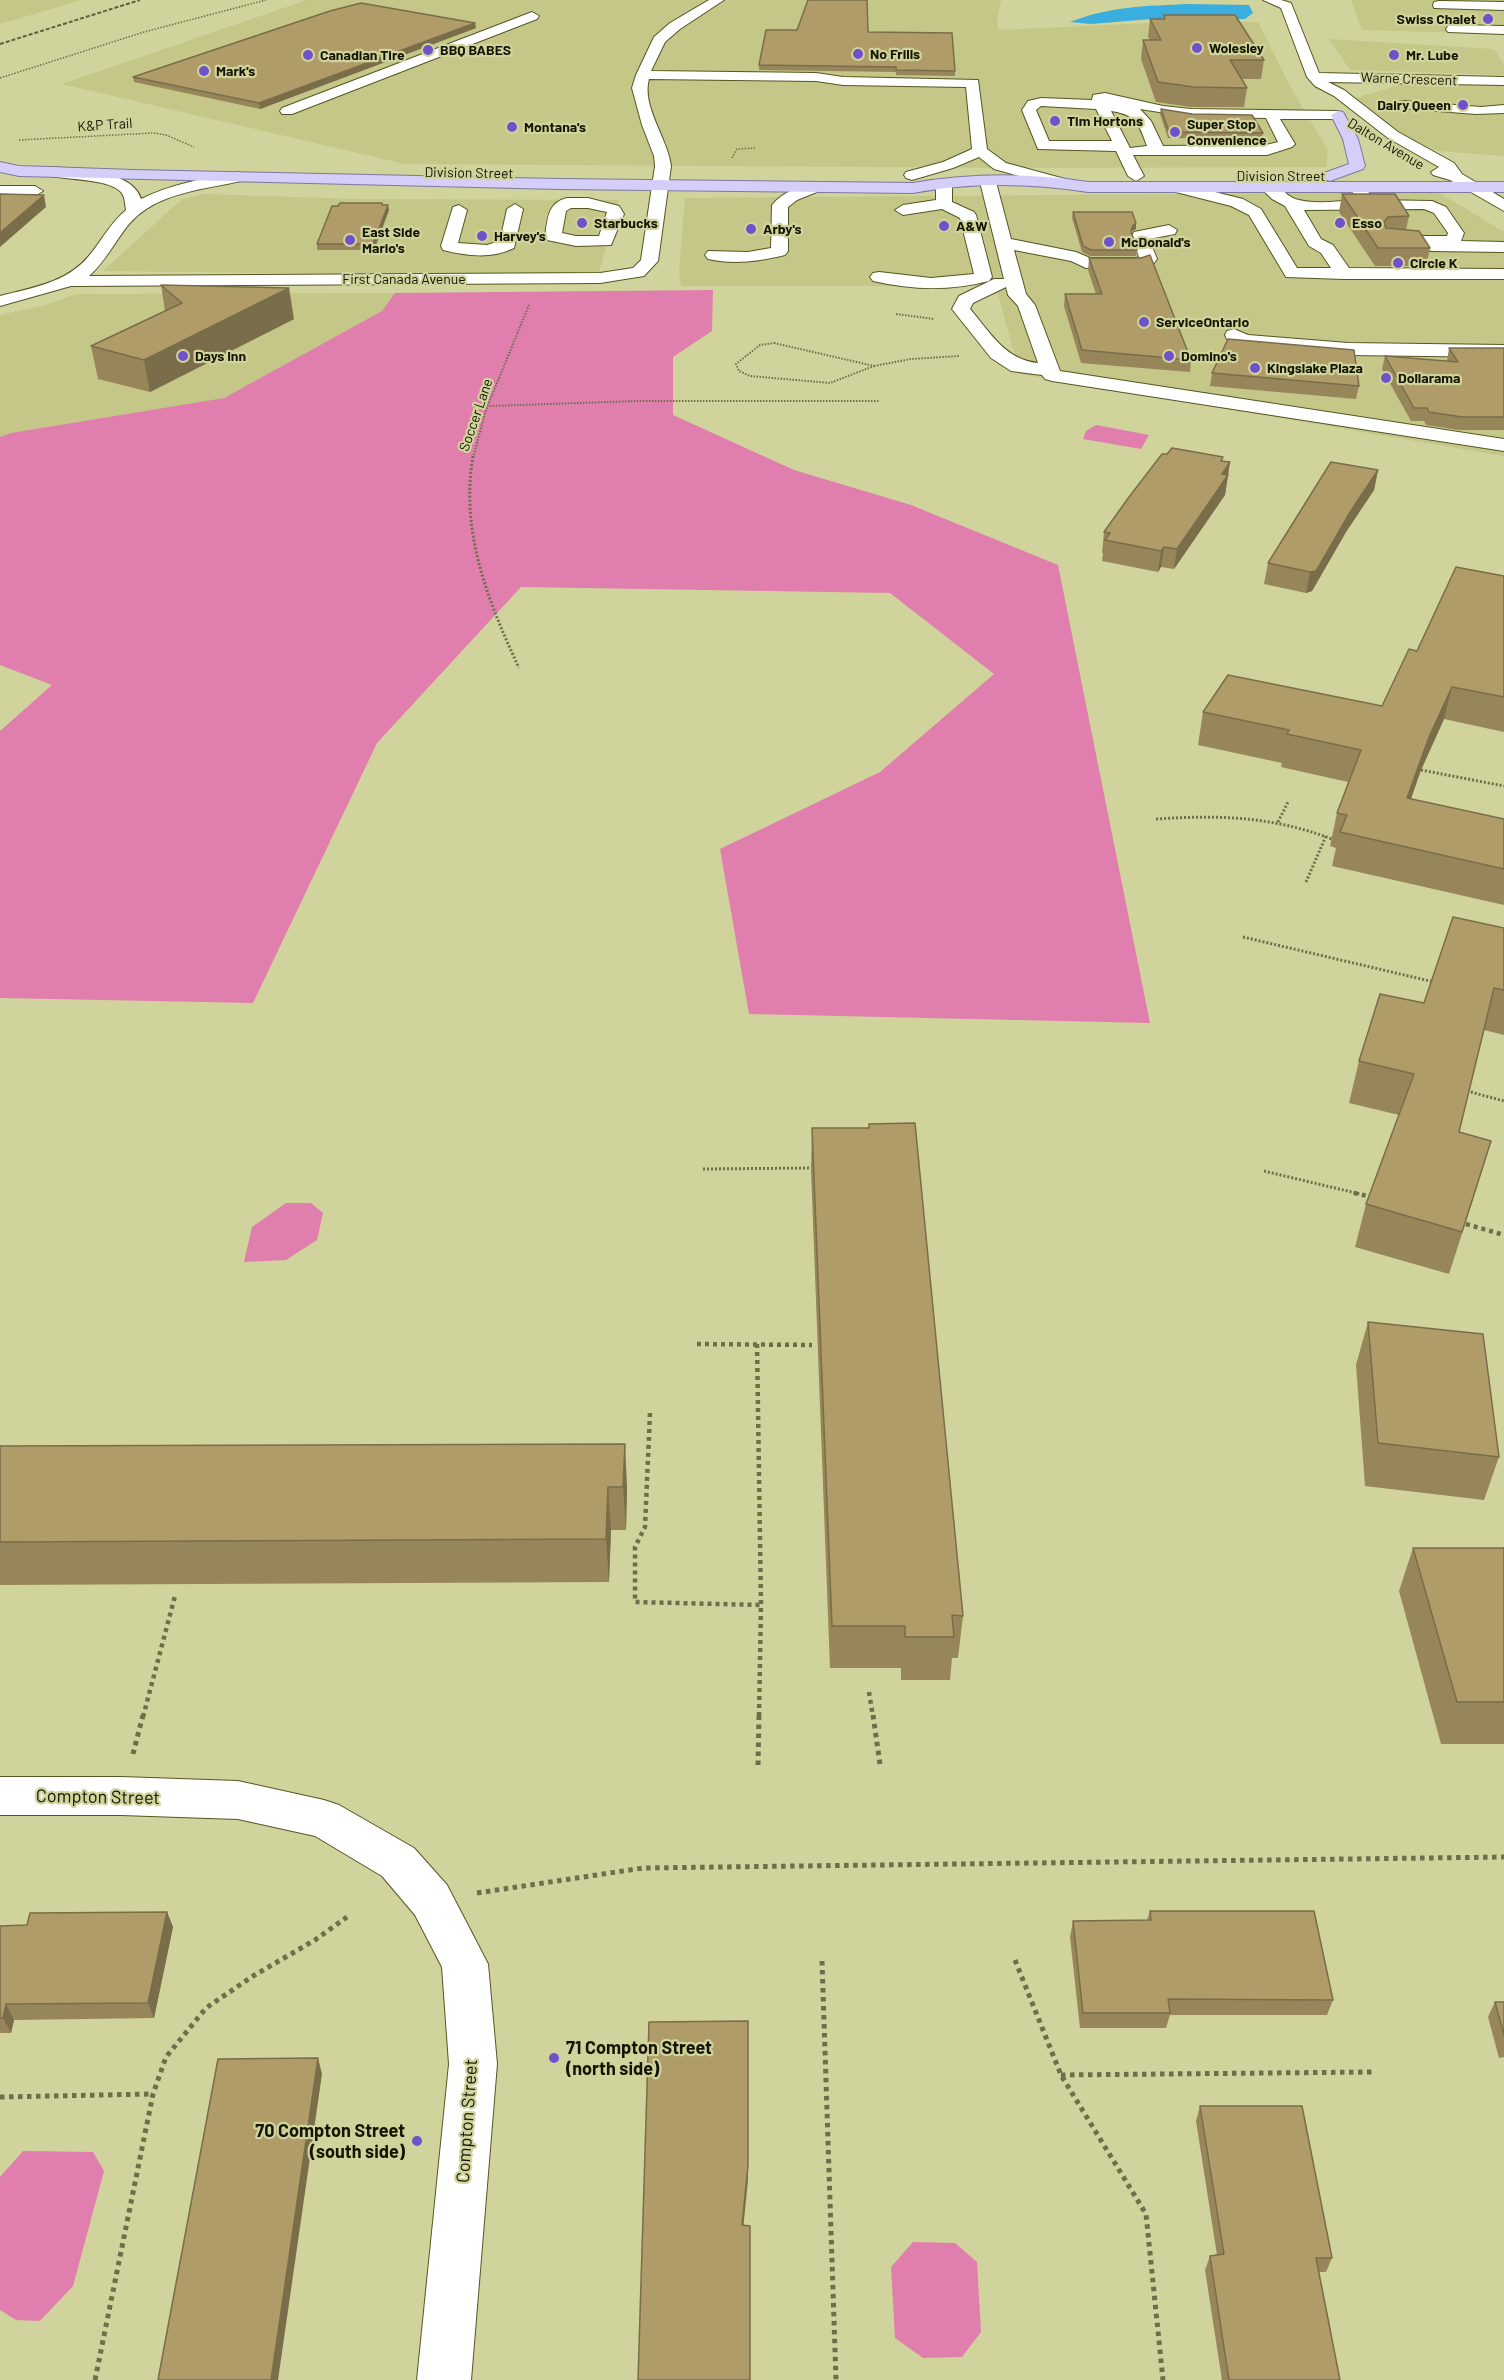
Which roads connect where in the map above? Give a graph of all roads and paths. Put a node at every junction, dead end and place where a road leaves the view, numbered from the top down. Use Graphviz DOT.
graph roads {
  1 [pos="266,0"];
  2 [pos="718,0"];
  3 [pos="1269,0"];
  4 [pos="1288,3"];
  5 [pos="1439,5"];
  6 [pos="1504,6"];
  7 [pos="532,16"];
  8 [pos="1453,29"];
  9 [pos="1504,30"];
  10 [pos="61,57"];
  11 [pos="643,75"];
  12 [pos="0,78"];
  13 [pos="1317,80"];
  14 [pos="1499,87"];
  15 [pos="1101,105"];
  16 [pos="1404,105"];
  17 [pos="1504,107"];
  18 [pos="286,111"];
  19 [pos="1210,113"];
  20 [pos="1270,113"];
  21 [pos="1338,115"];
  22 [pos="10,140"];
  23 [pos="756,148"];
  24 [pos="1122,149"];
  25 [pos="1230,150"];
  26 [pos="1157,151"];
  27 [pos="980,152"];
  28 [pos="191,154"];
  29 [pos="731,161"];
  30 [pos="0,165"];
  31 [pos="52,172"];
  32 [pos="912,175"];
  33 [pos="1136,176"];
  34 [pos="1330,176"];
  35 [pos="239,177"];
  36 [pos="1456,177"];
  37 [pos="1504,177"];
  38 [pos="661,180"];
  39 [pos="941,182"];
  40 [pos="988,182"];
  41 [pos="1059,182"];
  42 [pos="816,187"];
  43 [pos="1174,187"];
  44 [pos="1268,187"];
  45 [pos="1358,187"];
  46 [pos="1472,187"];
  47 [pos="1504,187"];
  48 [pos="0,191"];
  49 [pos="35,191"];
  50 [pos="944,204"];
  51 [pos="1293,205"];
  52 [pos="1368,205"];
  53 [pos="1504,206"];
  54 [pos="515,209"];
  55 [pos="459,210"];
  56 [pos="903,210"];
  57 [pos="134,211"];
  58 [pos="1169,230"];
  59 [pos="1011,244"];
  60 [pos="1423,245"];
  61 [pos="1504,247"];
  62 [pos="714,255"];
  63 [pos="1504,260"];
  64 [pos="1455,261"];
  65 [pos="1340,267"];
  66 [pos="1504,274"];
  67 [pos="879,277"];
  68 [pos="1012,278"];
  69 [pos="546,279"];
  70 [pos="66,281"];
  71 [pos="0,301"];
  72 [pos="896,315"];
  73 [pos="936,319"];
  74 [pos="1234,335"];
  75 [pos="1504,351"];
  76 [pos="965,356"];
  77 [pos="876,366"];
  78 [pos="1051,370"];
  79 [pos="879,401"];
  80 [pos="489,406"];
  81 [pos="1504,445"];
  82 [pos="519,668"];
  83 [pos="1421,770"];
  84 [pos="1504,786"];
  85 [pos="1288,802"];
  86 [pos="1156,819"];
  87 [pos="1278,822"];
  88 [pos="1326,836"];
  89 [pos="1332,839"];
  90 [pos="1306,882"];
  91 [pos="1243,937"];
  92 [pos="1434,982"];
  93 [pos="1467,1091"];
  94 [pos="1504,1101"];
  95 [pos="820,1168"];
  96 [pos="703,1169"];
  97 [pos="1264,1171"];
  98 [pos="1373,1197"];
  99 [pos="1466,1224"];
  100 [pos="1504,1235"];
  101 [pos="697,1344"];
  102 [pos="757,1344"];
  103 [pos="812,1345"];
  104 [pos="650,1413"];
  105 [pos="175,1596"];
  106 [pos="761,1605"];
  107 [pos="869,1692"];
  108 [pos="758,1764"];
  109 [pos="880,1764"];
  110 [pos="0,1796"];
  111 [pos="121,1796"];
  112 [pos="1504,1857"];
  113 [pos="431,1900"];
  114 [pos="347,1917"];
  115 [pos="1015,1960"];
  116 [pos="822,1961"];
  117 [pos="1372,2072"];
  118 [pos="1061,2075"];
  119 [pos="153,2094"];
  120 [pos="0,2097"];
  121 [pos="95,2380"];
  122 [pos="444,2380"];
  123 [pos="836,2380"];
  124 [pos="1163,2380"];
  1 -- 10 [label="path"];
  2 -- 11 [label="street"];
  3 -- 4 [label="street, Dalton Avenue"];
  4 -- 13 [label="street, Dalton Avenue"];
  5 -- 6 [label="street"];
  7 -- 18 [label="street"];
  8 -- 9 [label="street"];
  10 -- 12 [label="path"];
  11 -- 27 [label="street"];
  11 -- 38 [label="street"];
  13 -- 14 [label="street, Warne Crescent"];
  13 -- 21 [label="street, Dalton Avenue"];
  13 -- 36 [label="street, Dalton Avenue"];
  14 -- 17 [label="street"];
  15 -- 19 [label="street"];
  15 -- 24 [label="street"];
  15 -- 24 [label="street"];
  15 -- 26 [label="street"];
  16 -- 17 [label="street"];
  19 -- 20 [label="street"];
  19 -- 25 [label="street"];
  20 -- 21 [label="street"];
  20 -- 25 [label="street"];
  21 -- 34 [label="main road"];
  21 -- 36 [label="street, Dalton Avenue"];
  22 -- 28 [label="path, K&P Trail"];
  23 -- 29 [label="path"];
  24 -- 26 [label="street"];
  24 -- 33 [label="street"];
  25 -- 26 [label="street"];
  27 -- 32 [label="street"];
  27 -- 41 [label="street"];
  30 -- 31 [label="main road, Division Street"];
  30 -- 38 [label="main road, Division Street"];
  31 -- 35 [label="main road, Division Street"];
  31 -- 57 [label="street"];
  32 -- 38 [label="main road, Division Street"];
  32 -- 39 [label="main road, Division Street"];
  33 -- 34 [label="main road, Division Street"];
  33 -- 41 [label="main road, Division Street"];
  34 -- 36 [label="main road, Division Street"];
  35 -- 38 [label="main road, Division Street"];
  35 -- 57 [label="street"];
  36 -- 37 [label="main road, Division Street"];
  36 -- 46 [label="street"];
  38 -- 42 [label="main road, Division Street"];
  38 -- 69 [label="street, First Canada Avenue"];
  39 -- 40 [label="main road, Division Street"];
  39 -- 42 [label="main road, Division Street"];
  39 -- 50 [label="street"];
  40 -- 41 [label="main road, Division Street"];
  40 -- 59 [label="street"];
  41 -- 43 [label="main road, Division Street"];
  42 -- 62 [label="street"];
  43 -- 44 [label="main road, Division Street"];
  43 -- 65 [label="street"];
  44 -- 45 [label="main road, Division Street"];
  44 -- 51 [label="street"];
  45 -- 46 [label="main road, Division Street"];
  45 -- 52 [label="street"];
  46 -- 47 [label="main road, Division Street"];
  46 -- 53 [label="street"];
  48 -- 49 [label="street"];
  50 -- 56 [label="street"];
  50 -- 67 [label="street"];
  51 -- 52 [label="street"];
  51 -- 65 [label="street"];
  52 -- 60 [label="street"];
  54 -- 55 [label="street"];
  57 -- 70 [label="street"];
  58 -- 59 [label="street"];
  59 -- 68 [label="street"];
  60 -- 61 [label="street"];
  60 -- 64 [label="street"];
  63 -- 64 [label="street"];
  64 -- 65 [label="street"];
  65 -- 66 [label="street"];
  68 -- 78 [label="street"];
  68 -- 78 [label="street"];
  69 -- 70 [label="street, First Canada Avenue"];
  69 -- 80 [label="path, Soccer Lane"];
  70 -- 71 [label="street"];
  72 -- 73 [label="path"];
  74 -- 75 [label="street"];
  76 -- 77 [label="path"];
  77 -- 77 [label="path"];
  78 -- 81 [label="street"];
  79 -- 80 [label="path"];
  80 -- 82 [label="path, Soccer Lane"];
  83 -- 84 [label="path"];
  85 -- 87 [label="path"];
  86 -- 87 [label="path"];
  87 -- 88 [label="path"];
  88 -- 89 [label="path"];
  88 -- 90 [label="path"];
  91 -- 92 [label="path"];
  93 -- 94 [label="path"];
  95 -- 96 [label="path"];
  97 -- 98 [label="path"];
  99 -- 100 [label="path"];
  101 -- 102 [label="path"];
  102 -- 103 [label="path"];
  102 -- 106 [label="path"];
  104 -- 106 [label="path"];
  105 -- 111 [label="path"];
  106 -- 108 [label="path"];
  107 -- 109 [label="path"];
  110 -- 111 [label="street, Compton Street"];
  111 -- 113 [label="street, Compton Street"];
  112 -- 113 [label="path"];
  113 -- 122 [label="street, Compton Street"];
  114 -- 119 [label="path"];
  115 -- 118 [label="path"];
  116 -- 123 [label="path"];
  117 -- 118 [label="path"];
  118 -- 124 [label="path"];
  119 -- 120 [label="path"];
  119 -- 121 [label="path"];
}
